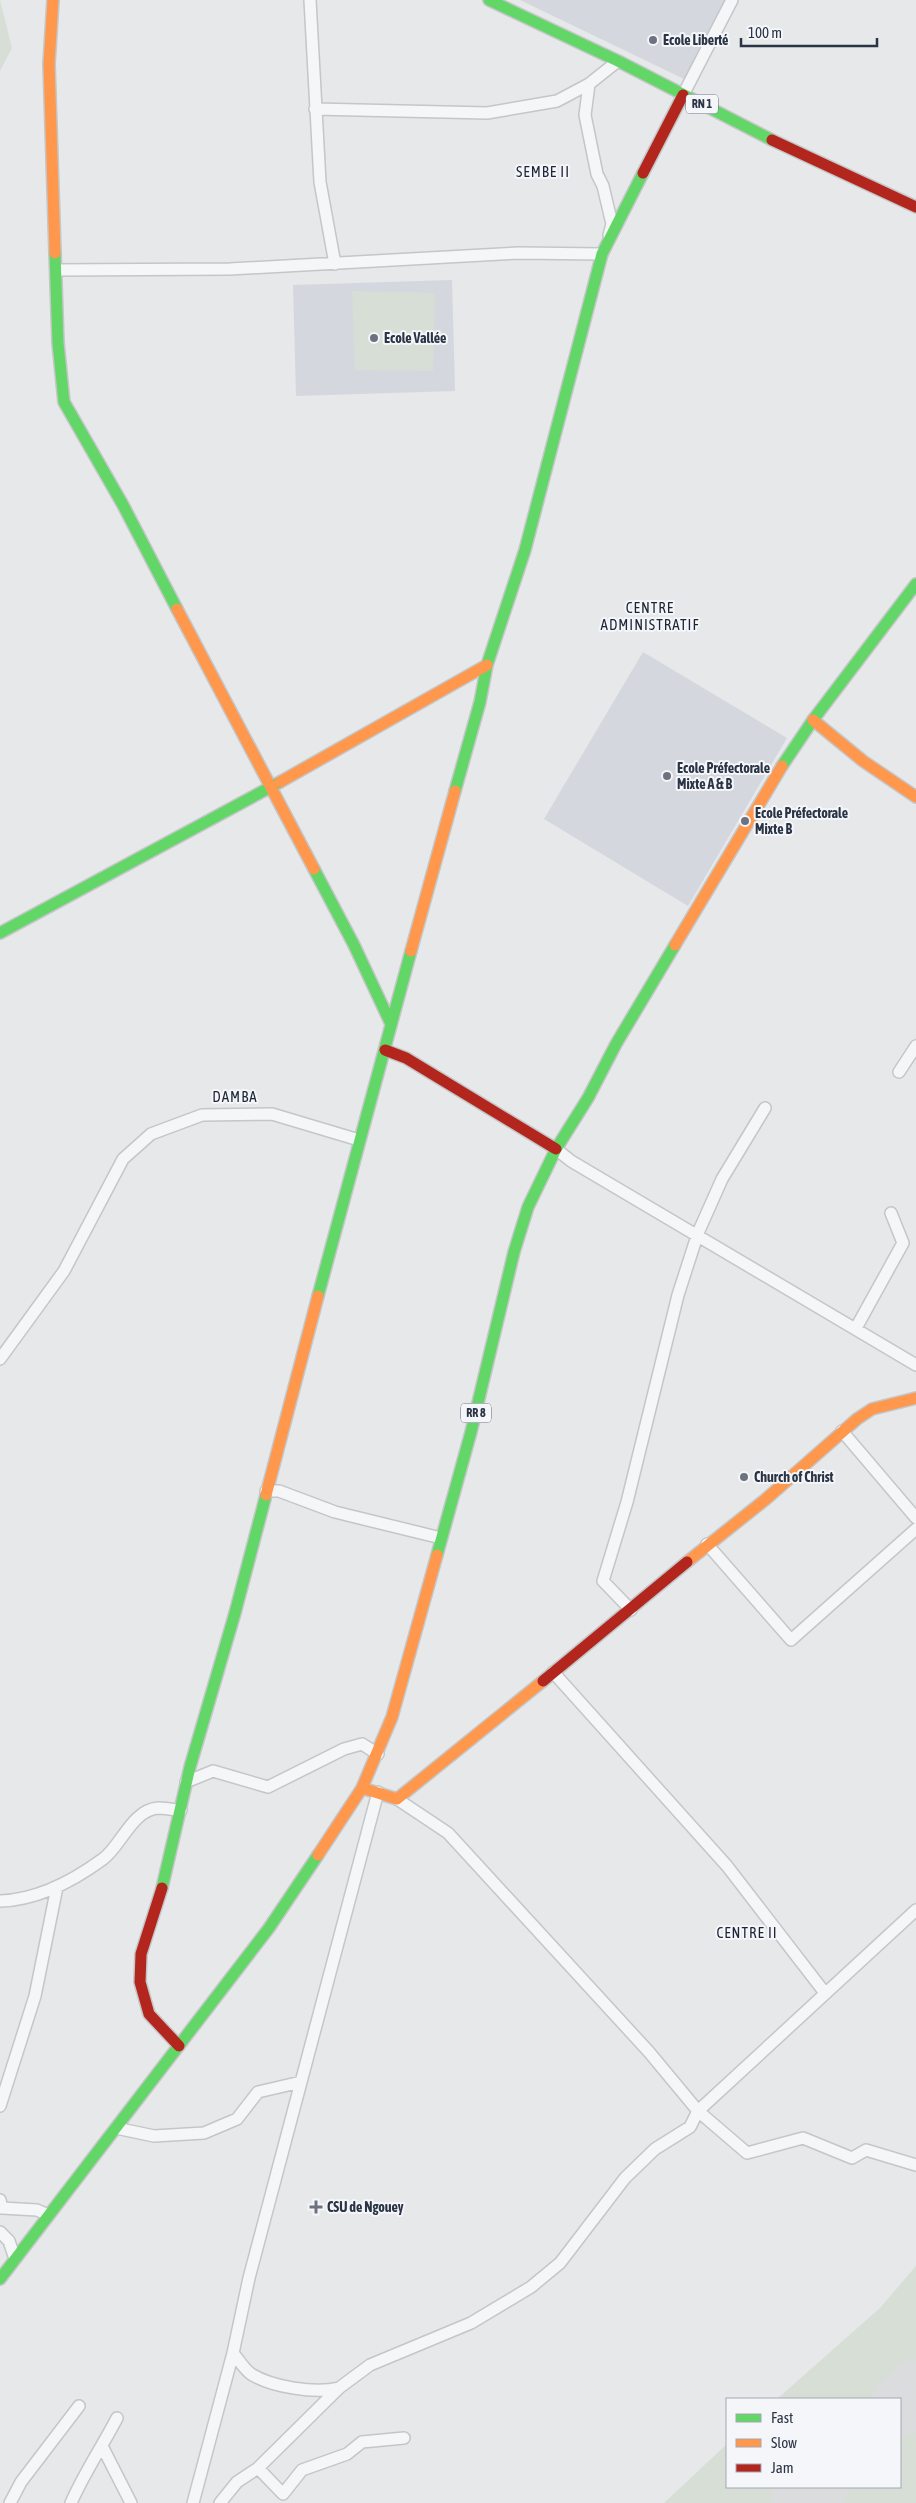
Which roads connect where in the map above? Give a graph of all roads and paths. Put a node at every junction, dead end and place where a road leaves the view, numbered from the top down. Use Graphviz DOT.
graph roads {
  1 [pos="53,0"];
  2 [pos="310,0"];
  3 [pos="489,0"];
  4 [pos="732,0"];
  5 [pos="618,61"];
  6 [pos="589,84"];
  7 [pos="683,95"];
  8 [pos="315,109"];
  9 [pos="916,206"];
  10 [pos="608,241"];
  11 [pos="602,254"];
  12 [pos="335,264"];
  13 [pos="57,270"];
  14 [pos="916,584"];
  15 [pos="487,665"];
  16 [pos="813,720"];
  17 [pos="272,787"];
  18 [pos="916,797"];
  19 [pos="0,933"];
  20 [pos="391,1024"];
  21 [pos="916,1046"];
  22 [pos="385,1050"];
  23 [pos="898,1072"];
  24 [pos="765,1108"];
  25 [pos="359,1140"];
  26 [pos="556,1149"];
  27 [pos="891,1213"];
  28 [pos="698,1234"];
  29 [pos="856,1328"];
  30 [pos="0,1359"];
  31 [pos="916,1365"];
  32 [pos="916,1398"];
  33 [pos="842,1431"];
  34 [pos="266,1491"];
  35 [pos="915,1516"];
  36 [pos="916,1530"];
  37 [pos="441,1538"];
  38 [pos="707,1544"];
  39 [pos="631,1610"];
  40 [pos="553,1672"];
  41 [pos="378,1754"];
  42 [pos="186,1782"];
  43 [pos="362,1788"];
  44 [pos="378,1792"];
  45 [pos="397,1799"];
  46 [pos="181,1810"];
  47 [pos="57,1887"];
  48 [pos="0,1900"];
  49 [pos="916,1910"];
  50 [pos="825,1993"];
  51 [pos="179,2046"];
  52 [pos="301,2082"];
  53 [pos="0,2106"];
  54 [pos="698,2111"];
  55 [pos="116,2128"];
  56 [pos="916,2165"];
  57 [pos="0,2207"];
  58 [pos="48,2215"];
  59 [pos="0,2232"];
  60 [pos="15,2259"];
  61 [pos="0,2279"];
  62 [pos="233,2353"];
  63 [pos="339,2388"];
  64 [pos="79,2406"];
  65 [pos="117,2418"];
  66 [pos="404,2438"];
  67 [pos="102,2446"];
  68 [pos="258,2468"];
  69 [pos="10,2503"];
  70 [pos="72,2503"];
  71 [pos="131,2503"];
  72 [pos="193,2503"];
  73 [pos="220,2503"];
  1 -- 13 [label="main road"];
  2 -- 8 [label="street"];
  3 -- 5 [label="main road, RN 1"];
  4 -- 7 [label="street"];
  5 -- 6 [label="street"];
  5 -- 7 [label="main road, RN 1"];
  6 -- 8 [label="street"];
  6 -- 10 [label="street"];
  7 -- 9 [label="main road, RN 1"];
  7 -- 10 [label="main road"];
  8 -- 12 [label="street"];
  10 -- 11 [label="main road"];
  11 -- 12 [label="street"];
  11 -- 15 [label="main road"];
  12 -- 13 [label="street"];
  13 -- 17 [label="main road"];
  14 -- 16 [label="main road, RR 8"];
  15 -- 17 [label="main road"];
  15 -- 20 [label="main road"];
  16 -- 18 [label="main road"];
  16 -- 26 [label="main road, RR 8"];
  17 -- 19 [label="main road"];
  17 -- 20 [label="main road"];
  20 -- 22 [label="main road"];
  21 -- 23 [label="street"];
  22 -- 25 [label="main road"];
  22 -- 26 [label="main road"];
  24 -- 28 [label="street"];
  25 -- 30 [label="street"];
  25 -- 34 [label="main road"];
  26 -- 28 [label="street"];
  26 -- 37 [label="main road, RR 8"];
  27 -- 29 [label="street"];
  28 -- 29 [label="street"];
  28 -- 39 [label="street"];
  29 -- 31 [label="street"];
  32 -- 33 [label="main road"];
  33 -- 35 [label="street"];
  33 -- 38 [label="main road"];
  34 -- 37 [label="street"];
  34 -- 42 [label="main road"];
  36 -- 38 [label="street"];
  37 -- 41 [label="main road, RR 8"];
  38 -- 39 [label="main road"];
  39 -- 40 [label="main road"];
  40 -- 45 [label="main road"];
  40 -- 50 [label="street"];
  41 -- 42 [label="street"];
  41 -- 43 [label="main road, RR 8"];
  42 -- 46 [label="main road"];
  43 -- 44 [label="main road"];
  43 -- 51 [label="main road, RR 8"];
  44 -- 45 [label="main road"];
  44 -- 52 [label="street"];
  45 -- 54 [label="street"];
  46 -- 47 [label="street"];
  46 -- 51 [label="main road"];
  47 -- 48 [label="street"];
  47 -- 53 [label="street"];
  49 -- 50 [label="street"];
  50 -- 54 [label="street"];
  51 -- 55 [label="main road, RR 8"];
  52 -- 55 [label="street"];
  52 -- 62 [label="street"];
  54 -- 56 [label="street"];
  54 -- 63 [label="street"];
  55 -- 58 [label="main road, RR 8"];
  57 -- 58 [label="street"];
  58 -- 60 [label="main road, RR 8"];
  59 -- 60 [label="street"];
  60 -- 61 [label="main road, RR 8"];
  62 -- 63 [label="street"];
  62 -- 72 [label="street"];
  63 -- 68 [label="street"];
  64 -- 69 [label="street"];
  65 -- 67 [label="street"];
  66 -- 68 [label="street"];
  67 -- 70 [label="street"];
  67 -- 71 [label="street"];
  68 -- 73 [label="street"];
}
